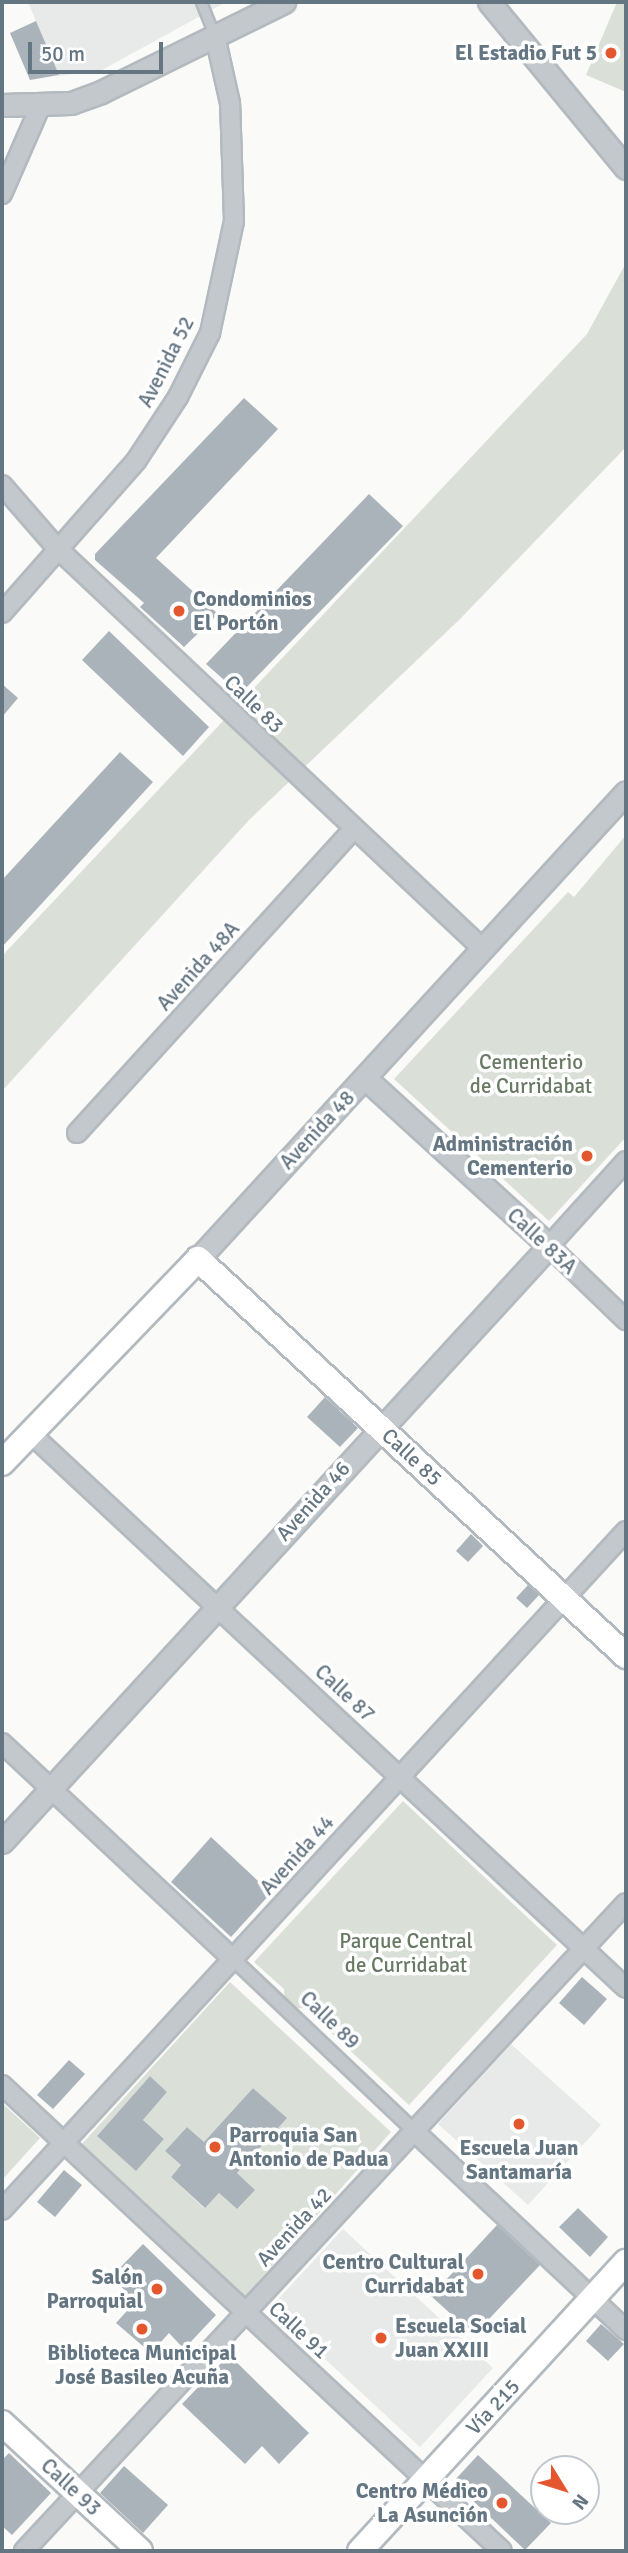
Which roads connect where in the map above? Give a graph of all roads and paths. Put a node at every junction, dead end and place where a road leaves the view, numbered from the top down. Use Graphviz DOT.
graph roads {
  1 [pos="201,2"];
  2 [pos="284,2"];
  3 [pos="489,2"];
  4 [pos="215,36"];
  5 [pos="2,105"];
  6 [pos="40,107"];
  7 [pos="626,168"];
  8 [pos="2,194"];
  9 [pos="2,485"];
  10 [pos="57,548"];
  11 [pos="2,613"];
  12 [pos="626,792"];
  13 [pos="353,830"];
  14 [pos="483,949"];
  15 [pos="365,1078"];
  16 [pos="77,1133"];
  17 [pos="626,1161"];
  18 [pos="549,1246"];
  19 [pos="198,1259"];
  20 [pos="626,1320"];
  21 [pos="380,1427"];
  22 [pos="30,1433"];
  23 [pos="2,1463"];
  24 [pos="626,1531"];
  25 [pos="564,1598"];
  26 [pos="218,1605"];
  27 [pos="626,1656"];
  28 [pos="2,1743"];
  29 [pos="401,1776"];
  30 [pos="50,1789"];
  31 [pos="2,1842"];
  32 [pos="626,1903"];
  33 [pos="584,1950"];
  34 [pos="233,1959"];
  35 [pos="626,1988"];
  36 [pos="2,2085"];
  37 [pos="414,2131"];
  38 [pos="63,2144"];
  39 [pos="2,2210"];
  40 [pos="626,2262"];
  41 [pos="593,2298"];
  42 [pos="246,2311"];
  43 [pos="626,2330"];
  44 [pos="2,2423"];
  45 [pos="426,2479"];
  46 [pos="77,2494"];
  47 [pos="24,2551"];
  48 [pos="140,2551"];
  49 [pos="359,2551"];
  50 [pos="502,2551"];
  1 -- 4 [label="lane"];
  2 -- 4 [label="street"];
  3 -- 7 [label="street"];
  4 -- 6 [label="street"];
  4 -- 10 [label="street, Avenida 52"];
  5 -- 6 [label="street"];
  6 -- 8 [label="street"];
  9 -- 10 [label="street, Calle 83"];
  10 -- 11 [label="street, Avenida 52"];
  10 -- 13 [label="street, Calle 83"];
  12 -- 14 [label="street, Avenida 48"];
  13 -- 14 [label="street, Calle 83"];
  13 -- 16 [label="street, Avenida 48A"];
  14 -- 15 [label="street, Avenida 48"];
  15 -- 18 [label="street, Calle 83A"];
  15 -- 19 [label="street, Avenida 48"];
  17 -- 18 [label="street, Avenida 46"];
  18 -- 20 [label="street, Calle 83A"];
  18 -- 21 [label="street, Avenida 46"];
  19 -- 21 [label="main road, Calle 85"];
  19 -- 22 [label="main road, Avenida 48"];
  21 -- 25 [label="main road, Calle 85"];
  21 -- 26 [label="street, Avenida 46"];
  22 -- 23 [label="main road, Avenida 48"];
  22 -- 26 [label="street, Calle 87"];
  24 -- 25 [label="street, Avenida 44"];
  25 -- 27 [label="main road, Calle 85"];
  25 -- 29 [label="street, Avenida 44"];
  26 -- 29 [label="street, Calle 87"];
  26 -- 30 [label="street, Avenida 46"];
  28 -- 30 [label="street, Calle 89"];
  29 -- 33 [label="street, Calle 87"];
  29 -- 34 [label="street, Avenida 44"];
  30 -- 31 [label="street, Avenida 46"];
  30 -- 34 [label="street, Calle 89"];
  32 -- 33 [label="street, Avenida 42"];
  33 -- 35 [label="street, Calle 87"];
  33 -- 37 [label="street, Avenida 42"];
  34 -- 37 [label="street, Calle 89"];
  34 -- 38 [label="street, Avenida 44"];
  36 -- 38 [label="street, Calle 91"];
  37 -- 41 [label="street, Calle 89"];
  37 -- 42 [label="street, Avenida 42"];
  38 -- 39 [label="street, Avenida 44"];
  38 -- 42 [label="street, Calle 91"];
  40 -- 41 [label="main road, Vía 215"];
  41 -- 43 [label="street, Calle 89"];
  41 -- 45 [label="main road, Vía 215"];
  42 -- 45 [label="street, Calle 91"];
  42 -- 46 [label="street, Avenida 42"];
  44 -- 46 [label="main road, Calle 93"];
  45 -- 49 [label="main road, Vía 215"];
  45 -- 50 [label="street, Calle 91"];
  46 -- 47 [label="street, Avenida 42"];
  46 -- 48 [label="main road, Calle 93"];
}
